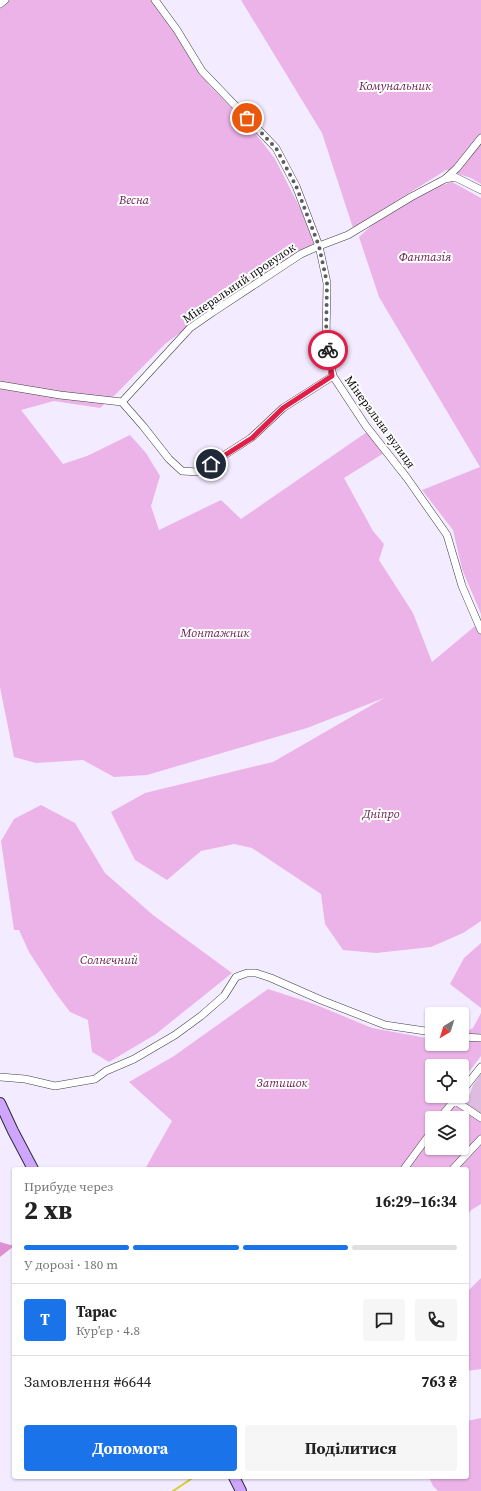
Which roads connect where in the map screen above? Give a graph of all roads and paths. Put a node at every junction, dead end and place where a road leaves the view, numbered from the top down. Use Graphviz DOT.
graph roads {
  1 [pos="5,0"];
  2 [pos="155,0"];
  3 [pos="0,4"];
  4 [pos="481,138"];
  5 [pos="445,179"];
  6 [pos="481,190"];
  7 [pos="319,246"];
  8 [pos="332,376"];
  9 [pos="0,385"];
  10 [pos="122,402"];
  11 [pos="481,630"];
  12 [pos="425,1031"];
  13 [pos="469,1037"];
  14 [pos="481,1038"];
  15 [pos="481,1067"];
  16 [pos="0,1077"];
  17 [pos="469,1082"];
  18 [pos="0,1103"];
  19 [pos="452,1103"];
  20 [pos="462,1103"];
  21 [pos="446,1111"];
  22 [pos="481,1118"];
  23 [pos="481,1139"];
  24 [pos="425,1140"];
  25 [pos="32,1167"];
  26 [pos="405,1167"];
  27 [pos="455,1167"];
  28 [pos="235,1479"];
  29 [pos="241,1491"];
  1 -- 3 [label="street"];
  2 -- 7 [label="street, Мінеральна вулиця"];
  4 -- 5 [label="street, Мінеральний провулок"];
  5 -- 6 [label="street"];
  5 -- 7 [label="street, Мінеральний провулок"];
  7 -- 8 [label="street, Мінеральна вулиця"];
  7 -- 10 [label="street, Мінеральний провулок"];
  8 -- 10 [label="street"];
  8 -- 11 [label="street, Мінеральна вулиця"];
  9 -- 10 [label="street"];
  12 -- 16 [label="street"];
  13 -- 14 [label="street"];
  15 -- 17 [label="street"];
  18 -- 25 [label="street"];
  19 -- 21 [label="street"];
  20 -- 22 [label="street"];
  23 -- 27 [label="street"];
  24 -- 26 [label="street"];
  28 -- 29 [label="street"];
}
